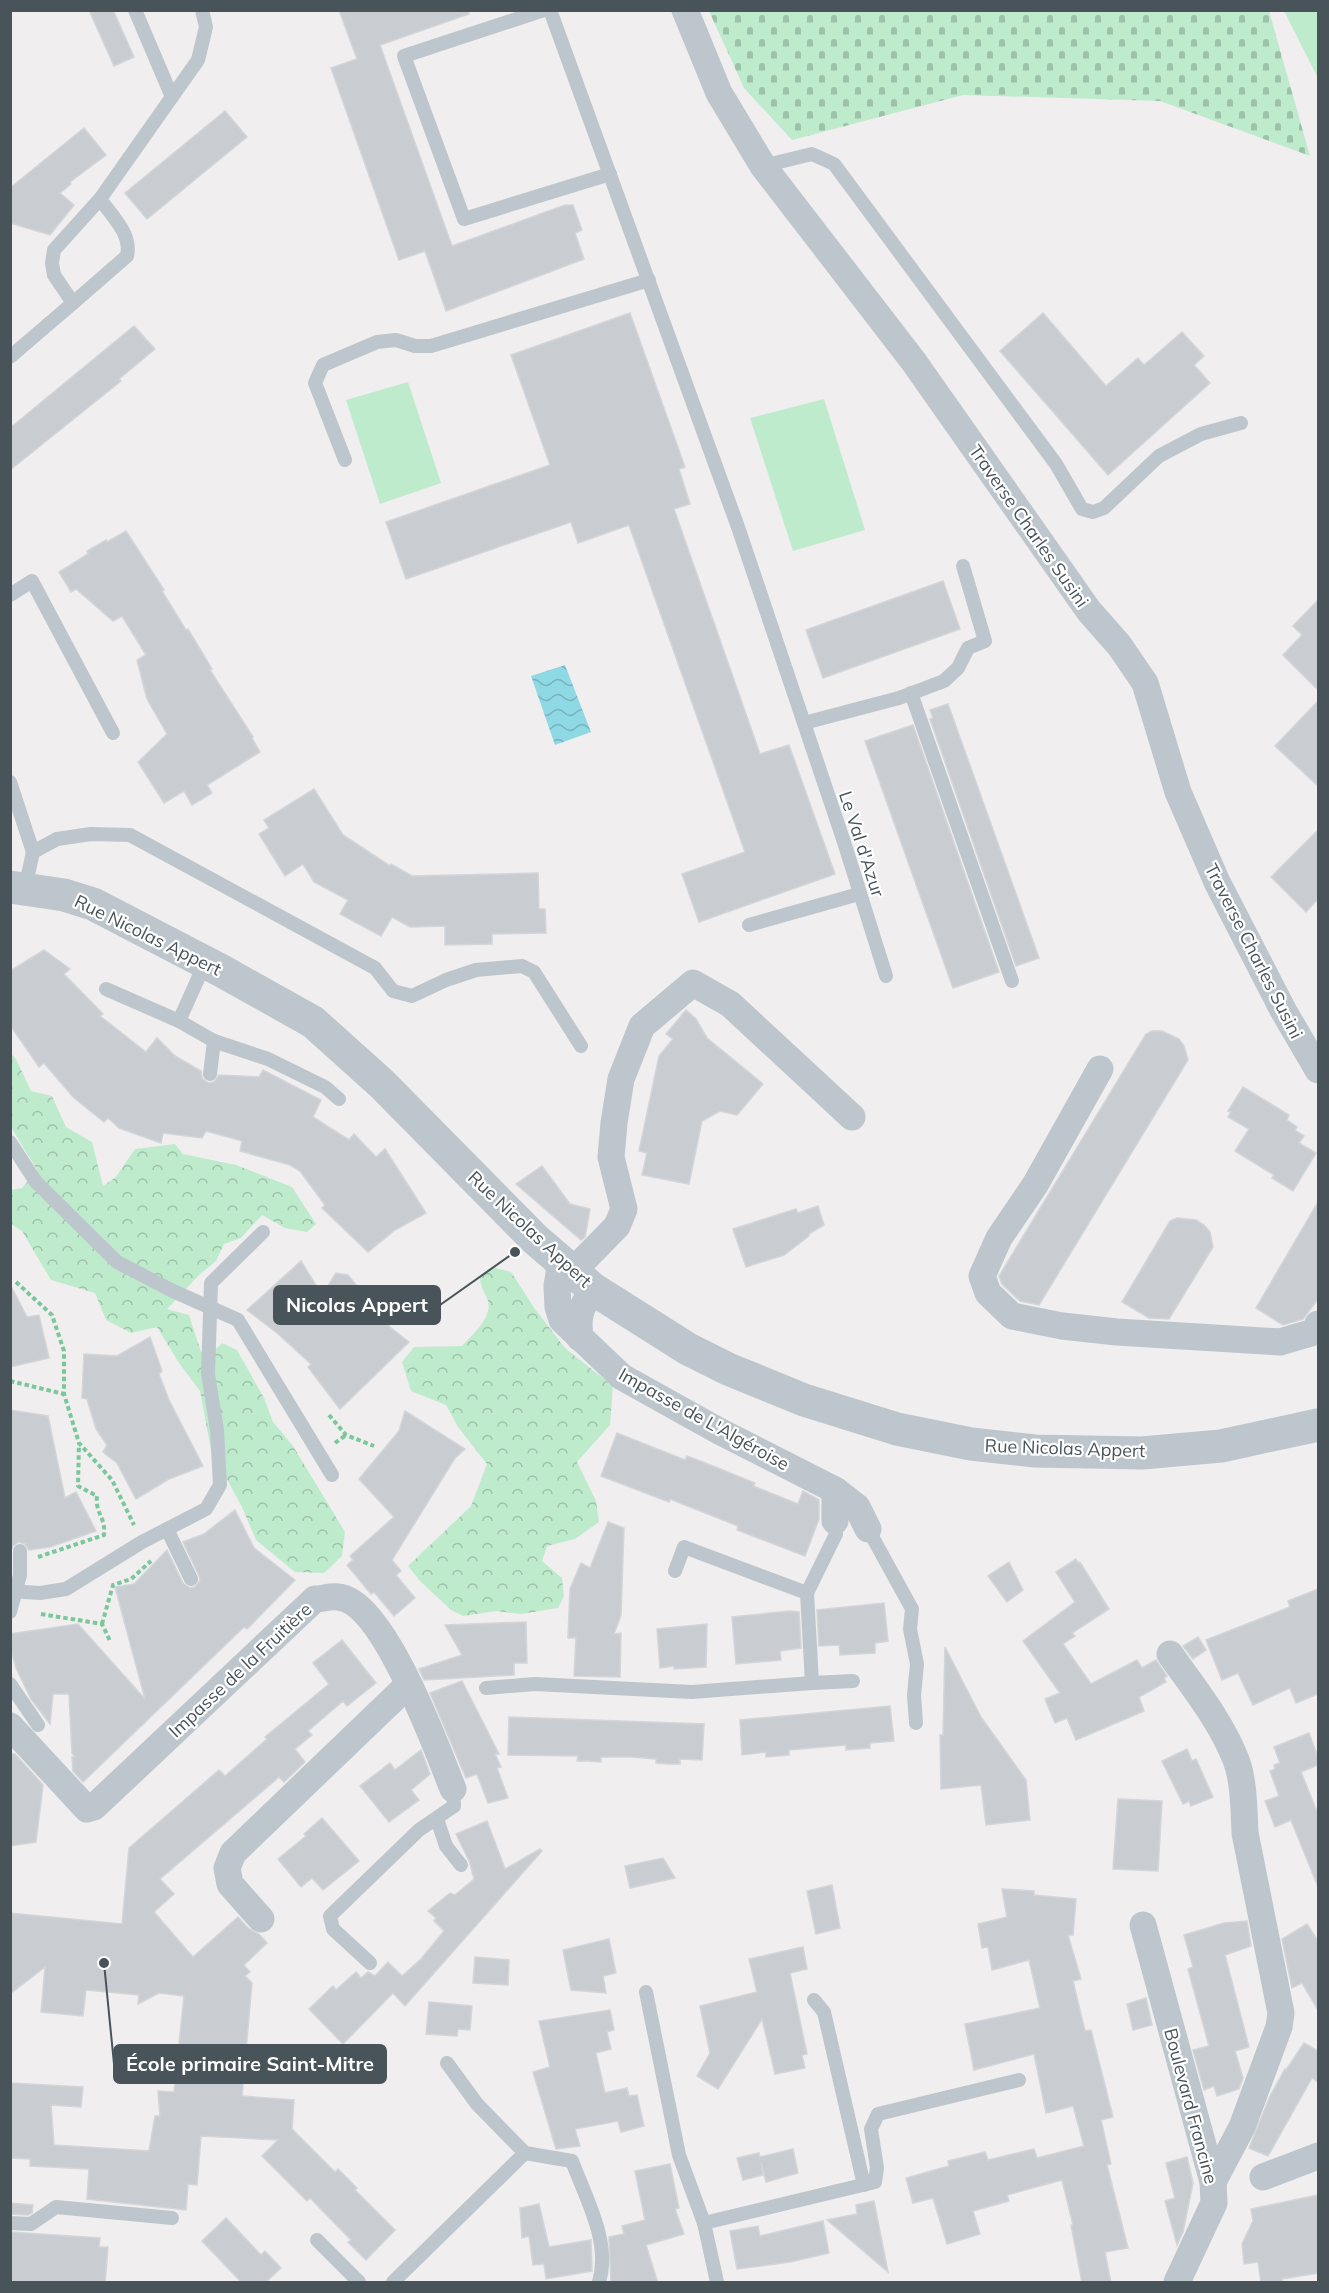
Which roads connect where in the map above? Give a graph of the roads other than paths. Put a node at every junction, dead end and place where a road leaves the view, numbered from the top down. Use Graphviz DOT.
graph roads {
  1 [pos="135,10"];
  2 [pos="202,10"];
  3 [pos="544,10"];
  4 [pos="550,10"];
  5 [pos="685,10"];
  6 [pos="172,97"];
  7 [pos="763,166"];
  8 [pos="610,174"];
  9 [pos="100,199"];
  10 [pos="649,280"];
  11 [pos="73,303"];
  12 [pos="10,357"];
  13 [pos="1242,423"];
  14 [pos="345,460"];
  15 [pos="963,566"];
  16 [pos="10,595"];
  17 [pos="911,693"];
  18 [pos="804,723"];
  19 [pos="113,733"];
  20 [pos="10,782"];
  21 [pos="33,852"];
  22 [pos="18,888"];
  23 [pos="859,894"];
  24 [pos="749,924"];
  25 [pos="206,962"];
  26 [pos="886,976"];
  27 [pos="1012,981"];
  28 [pos="106,989"];
  29 [pos="180,1021"];
  30 [pos="214,1041"];
  31 [pos="581,1046"];
  32 [pos="1100,1069"];
  33 [pos="1318,1071"];
  34 [pos="210,1074"];
  35 [pos="339,1099"];
  36 [pos="852,1117"];
  37 [pos="10,1142"];
  38 [pos="263,1232"];
  39 [pos="576,1274"];
  40 [pos="212,1307"];
  41 [pos="1318,1324"];
  42 [pos="580,1338"];
  43 [pos="1318,1425"];
  44 [pos="332,1475"];
  45 [pos="835,1490"];
  46 [pos="836,1521"];
  47 [pos="167,1529"];
  48 [pos="868,1529"];
  49 [pos="20,1551"];
  50 [pos="675,1571"];
  51 [pos="191,1579"];
  52 [pos="13,1591"];
  53 [pos="807,1593"];
  54 [pos="10,1612"];
  55 [pos="1170,1654"];
  56 [pos="853,1681"];
  57 [pos="812,1683"];
  58 [pos="10,1684"];
  59 [pos="408,1685"];
  60 [pos="486,1688"];
  61 [pos="916,1723"];
  62 [pos="38,1725"];
  63 [pos="10,1726"];
  64 [pos="453,1789"];
  65 [pos="437,1819"];
  66 [pos="461,1865"];
  67 [pos="261,1919"];
  68 [pos="1143,1925"];
  69 [pos="370,1963"];
  70 [pos="646,1992"];
  71 [pos="814,2000"];
  72 [pos="447,2063"];
  73 [pos="1018,2080"];
  74 [pos="525,2153"];
  75 [pos="1318,2156"];
  76 [pos="1263,2177"];
  77 [pos="1213,2182"];
  78 [pos="864,2185"];
  79 [pos="172,2218"];
  80 [pos="10,2223"];
  81 [pos="704,2223"];
  82 [pos="317,2240"];
  83 [pos="359,2283"];
  84 [pos="393,2283"];
  85 [pos="599,2283"];
  86 [pos="717,2283"];
  87 [pos="1177,2283"];
  1 -- 6 [label="lane"];
  2 -- 6 [label="lane"];
  3 -- 8 [label="lane"];
  4 -- 8 [label="lane, Le Val d'Azur"];
  5 -- 7 [label="street, Traverse Charles Susini"];
  6 -- 9 [label="lane"];
  7 -- 13 [label="lane"];
  7 -- 33 [label="street, Traverse Charles Susini"];
  8 -- 10 [label="lane, Le Val d'Azur"];
  9 -- 11 [label="lane"];
  9 -- 11 [label="lane"];
  10 -- 14 [label="lane"];
  10 -- 18 [label="lane, Le Val d'Azur"];
  11 -- 12 [label="lane"];
  15 -- 17 [label="lane"];
  16 -- 19 [label="lane"];
  17 -- 18 [label="lane"];
  17 -- 27 [label="lane"];
  18 -- 23 [label="lane, Le Val d'Azur"];
  20 -- 21 [label="lane"];
  21 -- 22 [label="lane"];
  21 -- 31 [label="lane"];
  22 -- 25 [label="street, Rue Nicolas Appert"];
  23 -- 24 [label="lane"];
  23 -- 26 [label="lane, Le Val d'Azur"];
  25 -- 29 [label="lane"];
  25 -- 39 [label="street, Rue Nicolas Appert"];
  28 -- 29 [label="lane"];
  29 -- 30 [label="lane"];
  30 -- 34 [label="lane"];
  30 -- 35 [label="lane"];
  32 -- 41 [label="street"];
  36 -- 39 [label="street"];
  37 -- 40 [label="lane"];
  38 -- 40 [label="lane"];
  39 -- 42 [label="street"];
  39 -- 42 [label="street, Impasse de L'Algéroise"];
  39 -- 43 [label="street, Rue Nicolas Appert"];
  40 -- 44 [label="lane"];
  40 -- 47 [label="lane"];
  42 -- 45 [label="street, Impasse de L'Algéroise"];
  45 -- 46 [label="street"];
  45 -- 48 [label="street, Impasse de L'Algéroise"];
  46 -- 53 [label="lane"];
  47 -- 51 [label="lane"];
  47 -- 52 [label="lane"];
  48 -- 61 [label="lane"];
  49 -- 52 [label="lane"];
  50 -- 53 [label="lane"];
  52 -- 54 [label="lane"];
  53 -- 57 [label="lane"];
  55 -- 77 [label="street"];
  56 -- 57 [label="lane"];
  57 -- 60 [label="lane"];
  58 -- 62 [label="lane"];
  59 -- 63 [label="street, Impasse de la Fruitière"];
  59 -- 64 [label="street, Impasse de la Fruitière"];
  59 -- 67 [label="street"];
  64 -- 65 [label="lane"];
  65 -- 66 [label="lane"];
  65 -- 69 [label="lane"];
  68 -- 77 [label="street, Boulevard Francine"];
  70 -- 81 [label="lane"];
  71 -- 78 [label="lane"];
  72 -- 74 [label="lane"];
  73 -- 78 [label="lane"];
  74 -- 84 [label="lane"];
  74 -- 85 [label="lane"];
  75 -- 76 [label="street"];
  77 -- 87 [label="street, Boulevard Francine"];
  78 -- 81 [label="lane"];
  79 -- 80 [label="lane"];
  81 -- 86 [label="lane"];
  82 -- 83 [label="lane"];
}
